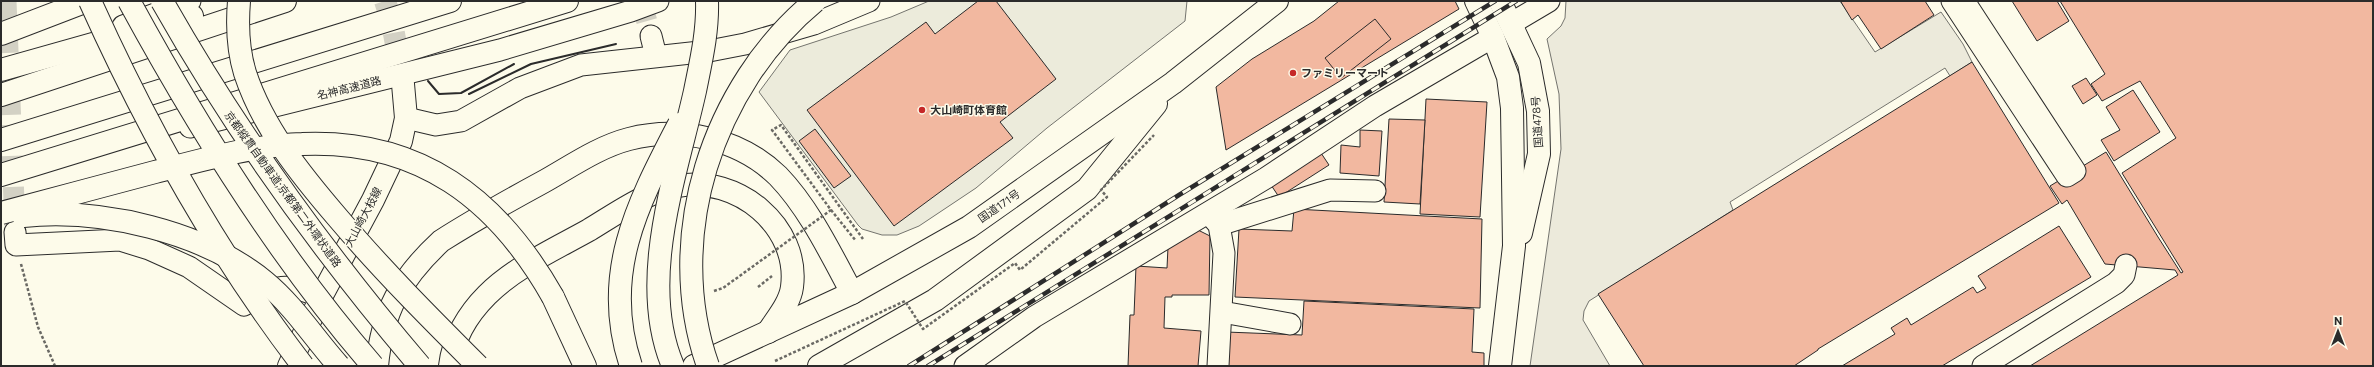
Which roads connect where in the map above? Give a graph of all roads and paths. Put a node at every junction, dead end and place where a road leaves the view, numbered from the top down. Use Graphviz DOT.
graph roads {
  1 [pos="87,1"];
  2 [pos="90,1"];
  3 [pos="129,1"];
  4 [pos="162,1"];
  5 [pos="190,1"];
  6 [pos="239,1"];
  7 [pos="246,1"];
  8 [pos="285,1"];
  9 [pos="450,1"];
  10 [pos="567,1"];
  11 [pos="658,1"];
  12 [pos="707,1"];
  13 [pos="815,1"];
  14 [pos="869,1"];
  15 [pos="1277,1"];
  16 [pos="1476,1"];
  17 [pos="1500,1"];
  18 [pos="1549,1"];
  19 [pos="1952,1"];
  20 [pos="1964,1"];
  21 [pos="1512,23"];
  22 [pos="1,34"];
  23 [pos="651,36"];
  24 [pos="1493,37"];
  25 [pos="656,56"];
  26 [pos="22,64"];
  27 [pos="1,70"];
  28 [pos="699,73"];
  29 [pos="1173,83"];
  30 [pos="403,84"];
  31 [pos="1,95"];
  32 [pos="406,118"];
  33 [pos="1154,135"];
  34 [pos="1,140"];
  35 [pos="37,164"];
  36 [pos="1,176"];
  37 [pos="1375,191"];
  38 [pos="831,210"];
  39 [pos="1,213"];
  40 [pos="1214,218"];
  41 [pos="11,232"];
  42 [pos="864,239"];
  43 [pos="856,241"];
  44 [pos="1514,246"];
  45 [pos="324,248"];
  46 [pos="2126,265"];
  47 [pos="708,293"];
  48 [pos="852,293"];
  49 [pos="321,296"];
  50 [pos="1222,312"];
  51 [pos="1290,324"];
  52 [pos="768,332"];
  53 [pos="775,361"];
  54 [pos="55,366"];
  55 [pos="289,366"];
  56 [pos="303,366"];
  57 [pos="339,366"];
  58 [pos="373,366"];
  59 [pos="377,366"];
  60 [pos="420,366"];
  61 [pos="436,366"];
  62 [pos="450,366"];
  63 [pos="478,366"];
  64 [pos="586,366"];
  65 [pos="631,366"];
  66 [pos="673,366"];
  67 [pos="694,366"];
  68 [pos="708,366"];
  69 [pos="819,366"];
  70 [pos="965,366"];
  71 [pos="1218,366"];
  72 [pos="1500,366"];
  73 [pos="1983,366"];
  1 -- 22 [label="main road"];
  2 -- 56 [label="main road, bridge"];
  3 -- 58 [label="main road, bridge"];
  4 -- 45 [label="main road, 京都縦貫自動車道;京都第二外環状道路, bridge"];
  5 -- 26 [label="street"];
  6 -- 63 [label="main road, bridge"];
  7 -- 26 [label="main road"];
  8 -- 31 [label="main road"];
  9 -- 34 [label="main road"];
  10 -- 35 [label="main road, 名神高速道路"];
  11 -- 35 [label="street, 名神高速道路"];
  12 -- 28 [label="main road, bridge"];
  13 -- 68 [label="main road, bridge"];
  14 -- 25 [label="street"];
  15 -- 29 [label="main road, 国道171号"];
  16 -- 24 [label="main road, 国道478号"];
  17 -- 21 [label="main road, 国道478号"];
  18 -- 21 [label="street"];
  19 -- 20 [label="street"];
  21 -- 44 [label="main road, 国道478号"];
  23 -- 25 [label="street"];
  24 -- 40 [label="street"];
  24 -- 44 [label="main road, 国道478号"];
  25 -- 32 [label="street"];
  26 -- 27 [label="main road"];
  28 -- 65 [label="main road, bridge"];
  28 -- 66 [label="main road, bridge"];
  29 -- 48 [label="main road, 国道171号"];
  29 -- 69 [label="main road"];
  30 -- 32 [label="main road, 大山崎大枝線"];
  32 -- 49 [label="main road, 大山崎大枝線"];
  33 -- 53 [label="path, bridge"];
  35 -- 36 [label="main road, 名神高速道路"];
  37 -- 40 [label="street"];
  38 -- 42 [label="path, bridge"];
  38 -- 43 [label="path"];
  38 -- 47 [label="path, bridge"];
  39 -- 64 [label="main road, bridge"];
  40 -- 50 [label="street"];
  40 -- 70 [label="street"];
  41 -- 49 [label="street"];
  41 -- 54 [label="path"];
  41 -- 57 [label="main road, bridge"];
  44 -- 72 [label="main road, 国道478号"];
  45 -- 60 [label="main road, 京都縦貫自動車道;京都第二外環状道路, bridge"];
  45 -- 61 [label="main road, bridge"];
  46 -- 73 [label="street"];
  48 -- 52 [label="main road, 国道171号"];
  48 -- 59 [label="main road"];
  49 -- 55 [label="main road, 大山崎大枝線"];
  50 -- 51 [label="street"];
  50 -- 71 [label="street"];
  52 -- 62 [label="main road"];
  52 -- 67 [label="main road, 国道171号"];
}
